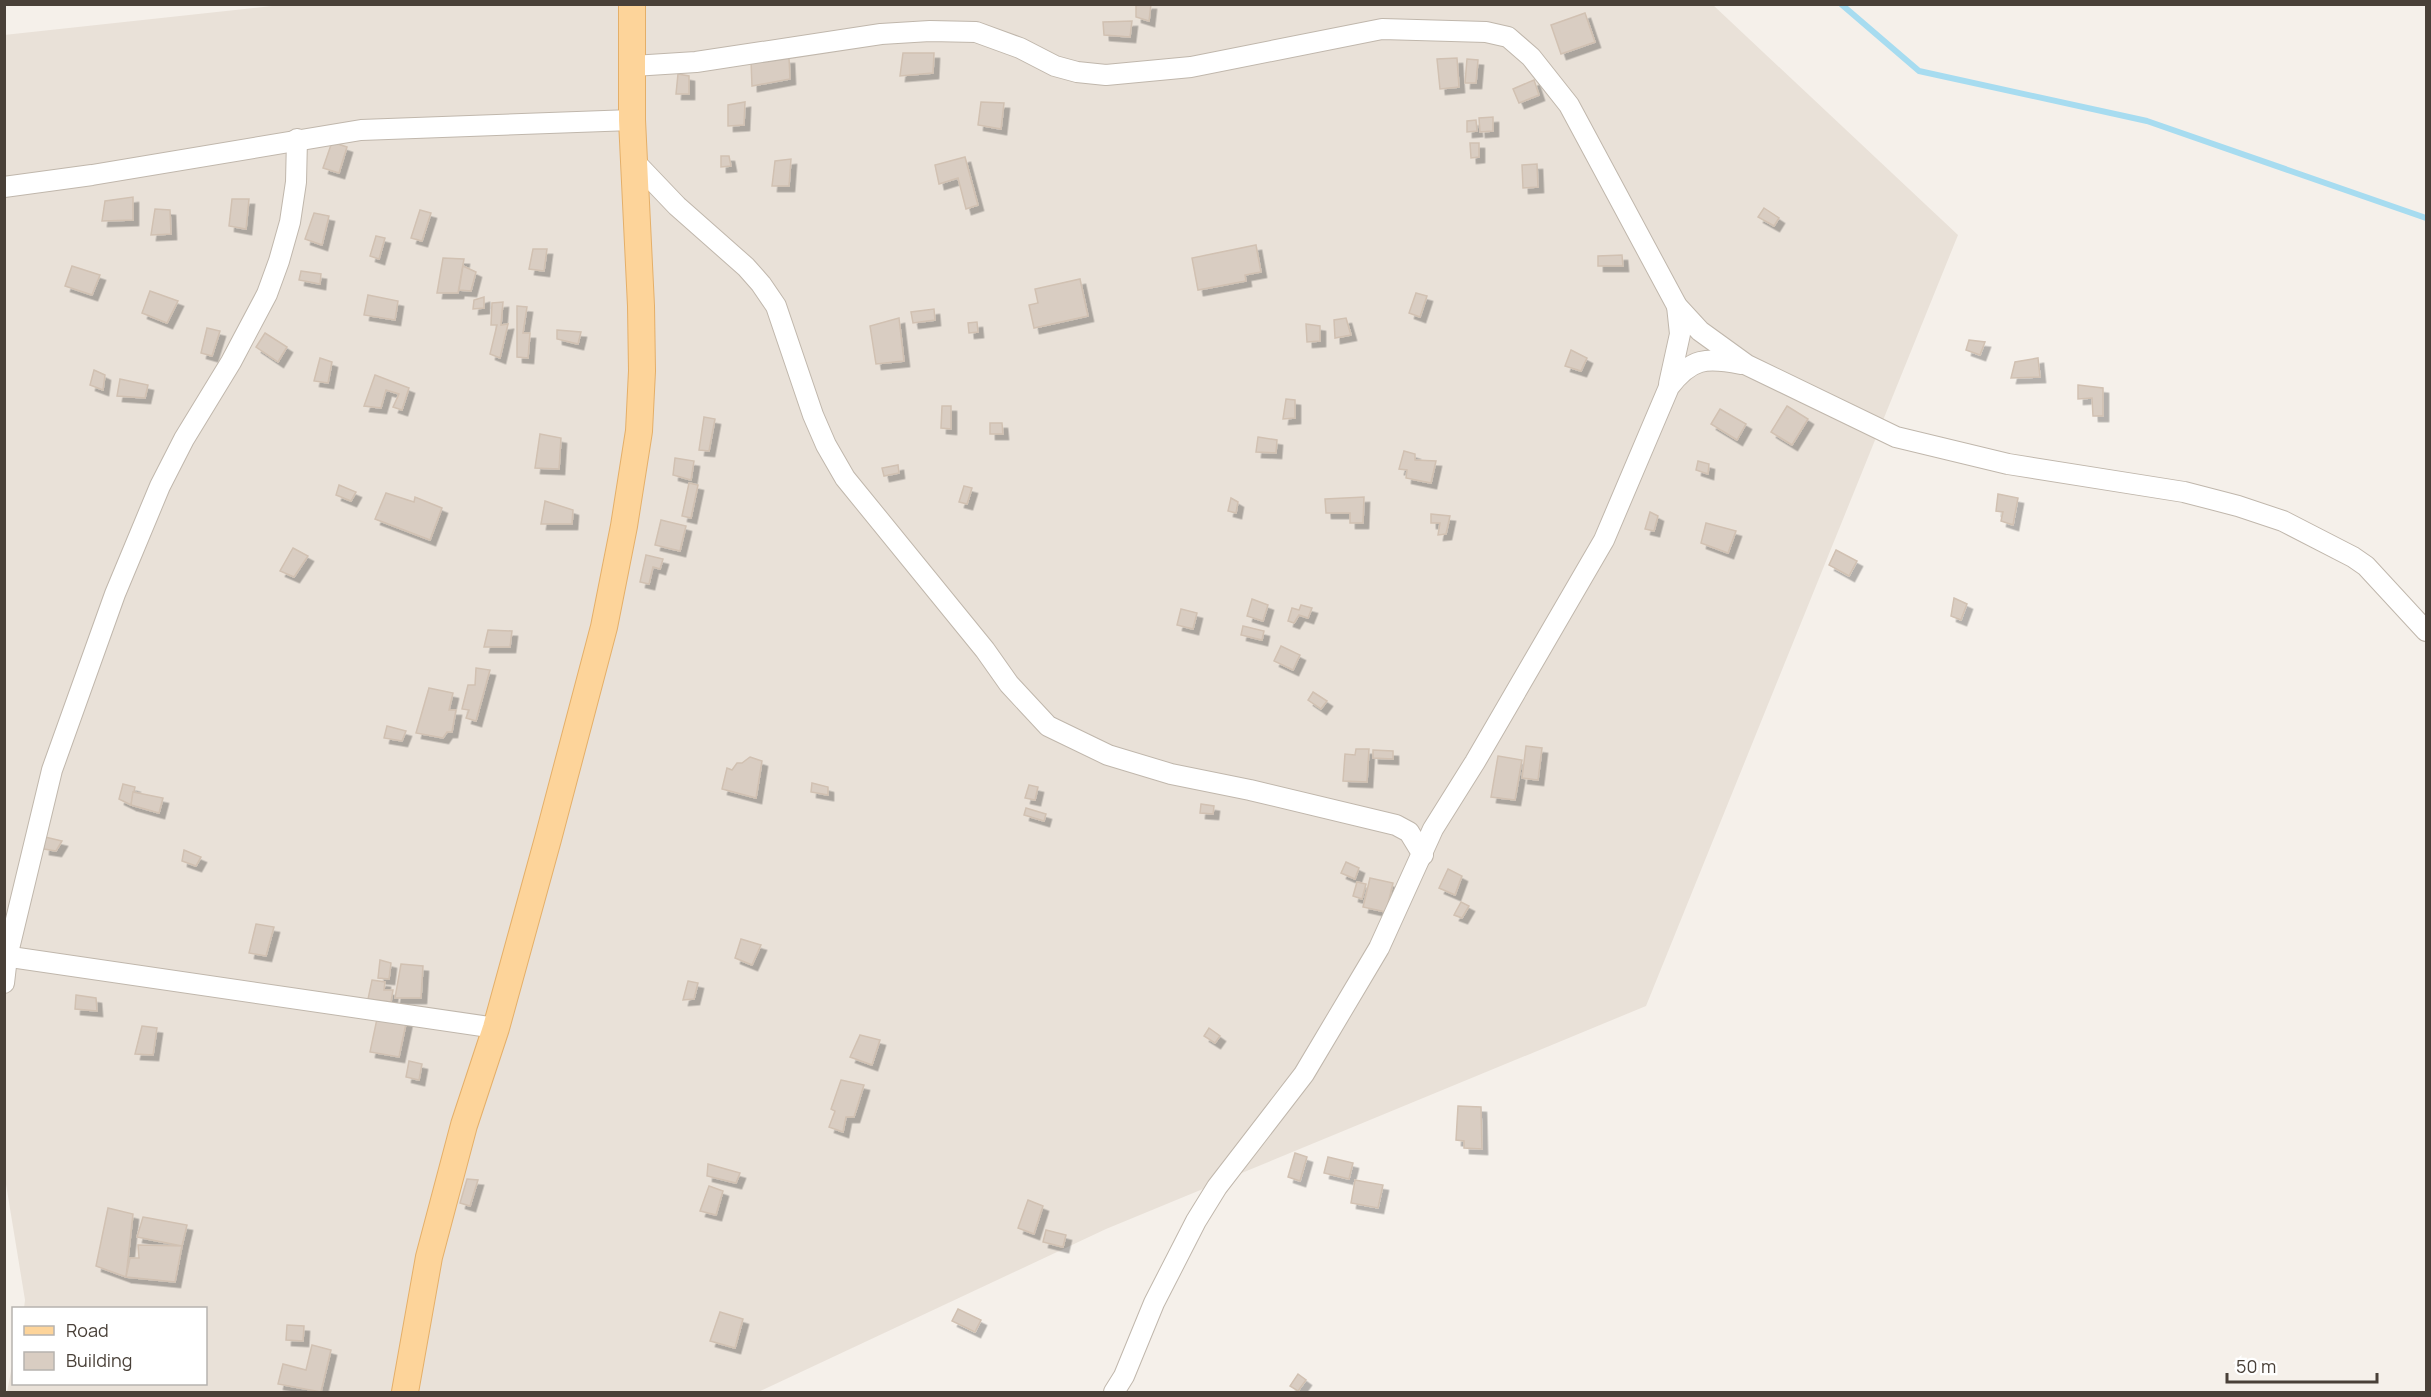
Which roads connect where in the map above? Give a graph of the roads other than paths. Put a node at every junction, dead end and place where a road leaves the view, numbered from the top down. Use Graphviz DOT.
graph roads {
  1 [pos="632,4"];
  2 [pos="633,66"];
  3 [pos="632,120"];
  4 [pos="297,139"];
  5 [pos="634,162"];
  6 [pos="4,187"];
  7 [pos="1677,306"];
  8 [pos="1747,365"];
  9 [pos="1669,387"];
  10 [pos="2427,631"];
  11 [pos="1423,855"];
  12 [pos="6,956"];
  13 [pos="4,983"];
  14 [pos="496,1029"];
  15 [pos="405,1392"];
  16 [pos="1114,1392"];
  1 -- 2 [label="main road"];
  2 -- 3 [label="main road"];
  2 -- 7 [label="street"];
  3 -- 4 [label="street"];
  3 -- 5 [label="main road"];
  4 -- 6 [label="street"];
  4 -- 12 [label="street"];
  5 -- 11 [label="street"];
  5 -- 14 [label="main road"];
  7 -- 8 [label="street"];
  7 -- 9 [label="street"];
  8 -- 9 [label="street"];
  8 -- 10 [label="street"];
  9 -- 11 [label="street"];
  11 -- 16 [label="street"];
  12 -- 13 [label="street"];
  12 -- 14 [label="street"];
  14 -- 15 [label="main road"];
}
